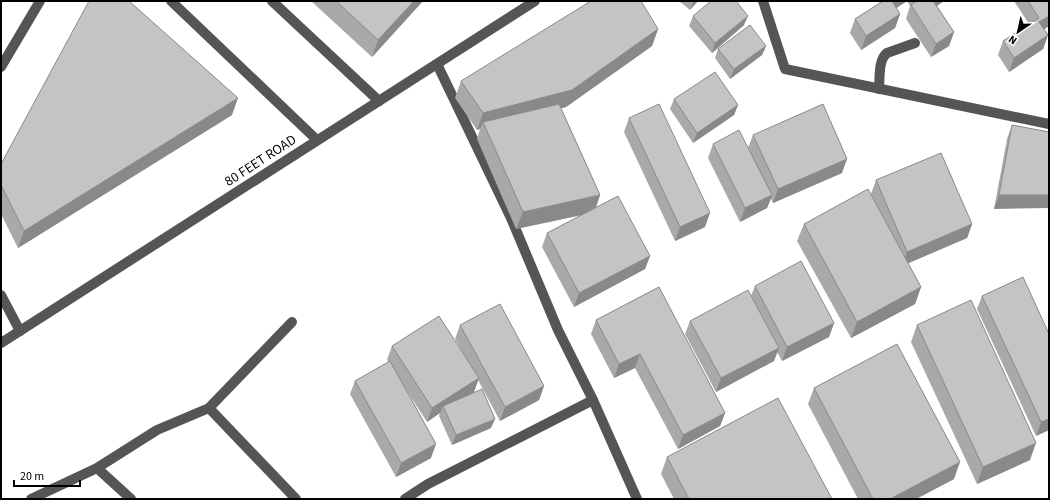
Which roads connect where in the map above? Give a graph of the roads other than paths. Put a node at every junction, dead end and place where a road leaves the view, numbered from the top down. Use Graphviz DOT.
graph roads {
  1 [pos="40,1"];
  2 [pos="171,1"];
  3 [pos="272,1"];
  4 [pos="535,1"];
  5 [pos="763,1"];
  6 [pos="915,42"];
  7 [pos="437,64"];
  8 [pos="1,67"];
  9 [pos="879,89"];
  10 [pos="379,101"];
  11 [pos="1049,124"];
  12 [pos="317,140"];
  13 [pos="1,295"];
  14 [pos="292,322"];
  15 [pos="20,331"];
  16 [pos="1,343"];
  17 [pos="593,400"];
  18 [pos="209,408"];
  19 [pos="97,468"];
  20 [pos="31,499"];
  21 [pos="131,499"];
  22 [pos="296,499"];
  23 [pos="405,499"];
  24 [pos="637,499"];
  1 -- 8 [label="street"];
  2 -- 12 [label="street"];
  3 -- 10 [label="street"];
  4 -- 7 [label="street, 80 FEET ROAD"];
  5 -- 9 [label="street"];
  6 -- 9 [label="street"];
  7 -- 10 [label="street, 80 FEET ROAD"];
  7 -- 17 [label="street"];
  9 -- 11 [label="street"];
  10 -- 12 [label="street, 80 FEET ROAD"];
  12 -- 15 [label="street, 80 FEET ROAD"];
  13 -- 15 [label="street"];
  14 -- 18 [label="street"];
  15 -- 16 [label="street, 80 FEET ROAD"];
  17 -- 23 [label="street"];
  17 -- 24 [label="street"];
  18 -- 19 [label="street"];
  18 -- 22 [label="street"];
  19 -- 20 [label="street"];
  19 -- 21 [label="street"];
}
